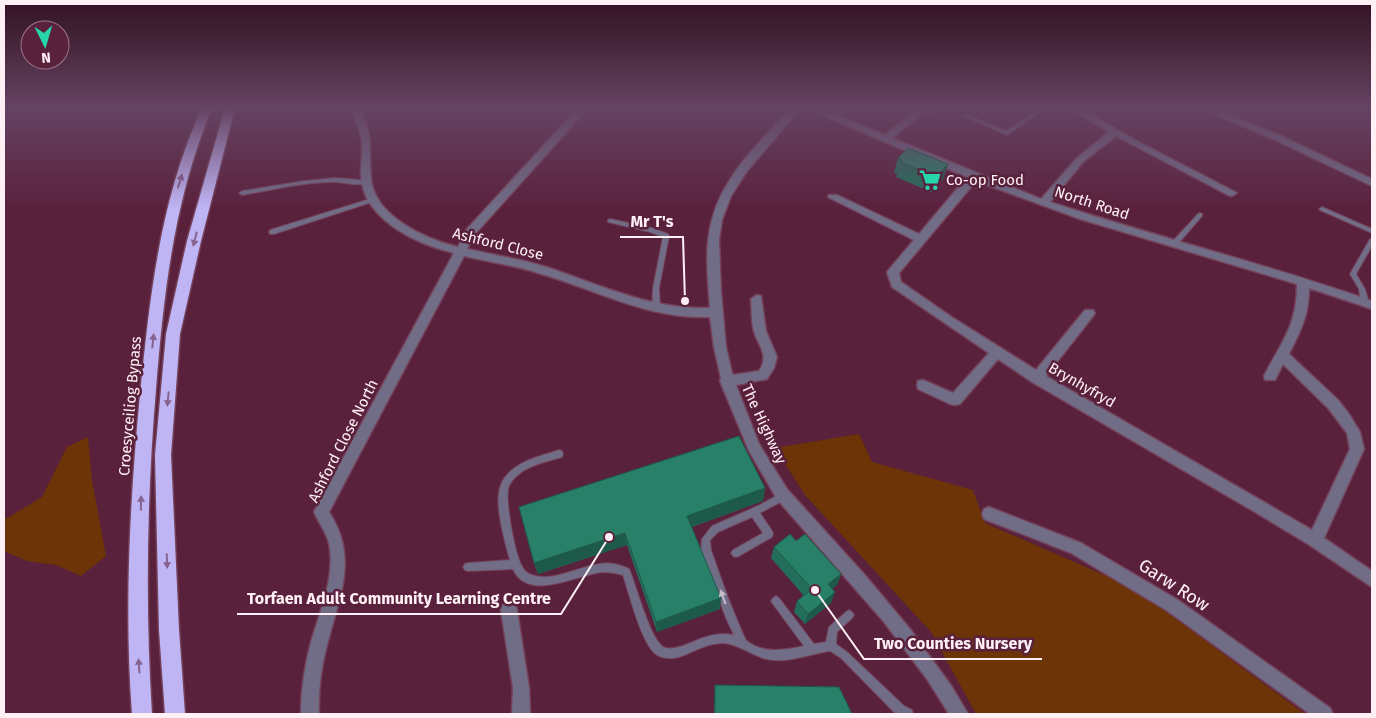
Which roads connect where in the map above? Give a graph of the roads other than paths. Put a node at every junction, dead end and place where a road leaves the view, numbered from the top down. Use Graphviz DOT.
graph roads {
  1 [pos="195,142"];
  2 [pos="221,142"];
  3 [pos="366,142"];
  4 [pos="552,142"];
  5 [pos="768,142"];
  6 [pos="895,142"];
  7 [pos="1103,142"];
  8 [pos="1131,142"];
  9 [pos="1285,142"];
  10 [pos="974,176"];
  11 [pos="365,183"];
  12 [pos="1372,183"];
  13 [pos="242,193"];
  14 [pos="1232,193"];
  15 [pos="833,197"];
  16 [pos="373,200"];
  17 [pos="1043,203"];
  18 [pos="1322,209"];
  19 [pos="1200,215"];
  20 [pos="610,221"];
  21 [pos="272,232"];
  22 [pos="1372,232"];
  23 [pos="920,239"];
  24 [pos="1372,241"];
  25 [pos="1174,244"];
  26 [pos="461,253"];
  27 [pos="1303,281"];
  28 [pos="757,299"];
  29 [pos="1368,304"];
  30 [pos="656,309"];
  31 [pos="716,312"];
  32 [pos="1089,312"];
  33 [pos="996,352"];
  34 [pos="1282,355"];
  35 [pos="1270,376"];
  36 [pos="1037,378"];
  37 [pos="726,381"];
  38 [pos="923,385"];
  39 [pos="560,454"];
  40 [pos="783,496"];
  41 [pos="754,512"];
  42 [pos="989,514"];
  43 [pos="1315,540"];
  44 [pos="736,553"];
  45 [pos="516,564"];
  46 [pos="468,567"];
  47 [pos="1372,580"];
  48 [pos="776,601"];
  49 [pos="509,610"];
  50 [pos="849,615"];
  51 [pos="742,642"];
  52 [pos="831,646"];
  53 [pos="812,649"];
  54 [pos="142,714"];
  55 [pos="175,714"];
  56 [pos="310,714"];
  57 [pos="521,714"];
  58 [pos="908,714"];
  59 [pos="959,714"];
  60 [pos="1324,714"];
  54 -- 1 [label="highway, Croesyceiliog Bypass, one-way"];
  2 -- 55 [label="highway, one-way"];
  3 -- 11 [label="street, Ashford Close"];
  4 -- 26 [label="street"];
  5 -- 31 [label="street, The Highway"];
  6 -- 10 [label="street, North Road"];
  7 -- 17 [label="street"];
  8 -- 14 [label="street"];
  9 -- 12 [label="street"];
  10 -- 17 [label="street, North Road"];
  10 -- 23 [label="street, Brynhyfryd"];
  11 -- 13 [label="lane"];
  11 -- 16 [label="street, Ashford Close"];
  15 -- 23 [label="street"];
  16 -- 21 [label="lane"];
  16 -- 26 [label="street, Ashford Close"];
  17 -- 25 [label="street, North Road"];
  18 -- 22 [label="lane"];
  19 -- 25 [label="lane"];
  20 -- 30 [label="lane"];
  23 -- 33 [label="street, Brynhyfryd"];
  24 -- 29 [label="lane"];
  25 -- 27 [label="street, North Road"];
  26 -- 30 [label="street, Ashford Close"];
  26 -- 56 [label="street, Ashford Close North"];
  27 -- 29 [label="street, North Road"];
  27 -- 34 [label="street"];
  28 -- 37 [label="street"];
  30 -- 31 [label="street, Ashford Close"];
  31 -- 37 [label="street, The Highway"];
  32 -- 36 [label="street"];
  33 -- 36 [label="street, Brynhyfryd"];
  33 -- 38 [label="street"];
  34 -- 35 [label="street"];
  34 -- 43 [label="street"];
  36 -- 43 [label="street, Brynhyfryd"];
  37 -- 40 [label="street, The Highway"];
  39 -- 45 [label="lane"];
  40 -- 41 [label="lane"];
  40 -- 59 [label="street, The Highway"];
  41 -- 44 [label="lane"];
  51 -- 41 [label="lane, one-way"];
  42 -- 60 [label="street, Garw Row"];
  43 -- 47 [label="street, Brynhyfryd"];
  45 -- 46 [label="lane"];
  45 -- 51 [label="lane"];
  48 -- 53 [label="lane"];
  49 -- 57 [label="street"];
  50 -- 52 [label="lane"];
  51 -- 53 [label="lane"];
  52 -- 53 [label="lane"];
  52 -- 58 [label="lane"];
}
